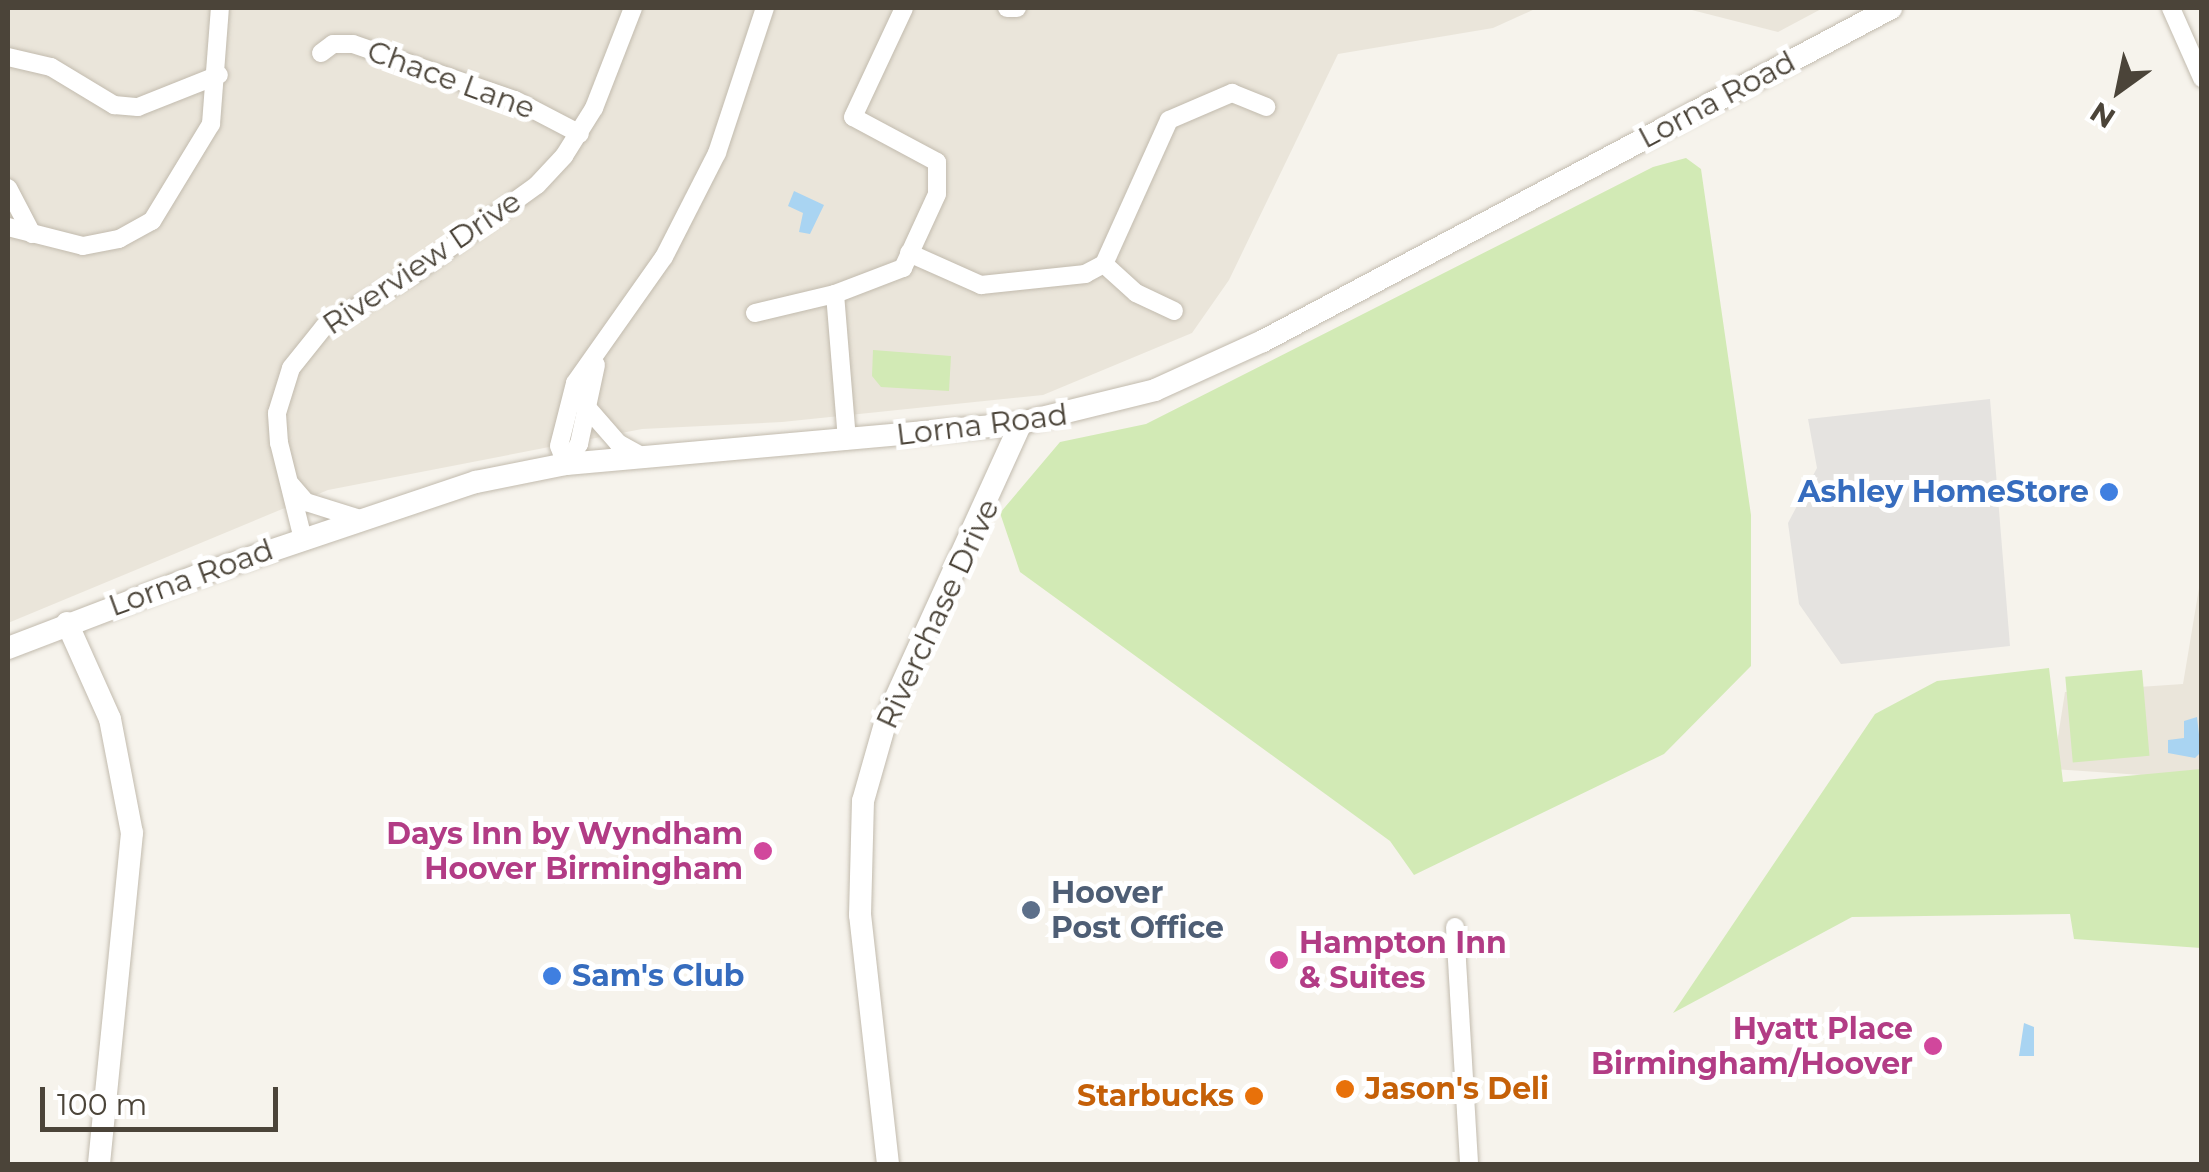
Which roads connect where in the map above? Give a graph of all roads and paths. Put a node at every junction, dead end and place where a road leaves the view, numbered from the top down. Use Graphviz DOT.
graph roads {
  1 [pos="220,8"];
  2 [pos="633,8"];
  3 [pos="764,8"];
  4 [pos="904,8"];
  5 [pos="1007,8"];
  6 [pos="1017,8"];
  7 [pos="1891,8"];
  8 [pos="2171,8"];
  9 [pos="321,53"];
  10 [pos="8,57"];
  11 [pos="219,75"];
  12 [pos="2202,78"];
  13 [pos="1266,107"];
  14 [pos="580,134"];
  15 [pos="8,188"];
  16 [pos="8,226"];
  17 [pos="32,234"];
  18 [pos="909,254"];
  19 [pos="1104,264"];
  20 [pos="836,294"];
  21 [pos="1174,311"];
  22 [pos="755,313"];
  23 [pos="600,355"];
  24 [pos="584,404"];
  25 [pos="1021,423"];
  26 [pos="847,441"];
  27 [pos="643,457"];
  28 [pos="566,464"];
  29 [pos="285,478"];
  30 [pos="360,519"];
  31 [pos="303,539"];
  32 [pos="67,622"];
  33 [pos="8,648"];
  34 [pos="1455,927"];
  35 [pos="98,1164"];
  36 [pos="888,1164"];
  37 [pos="1469,1164"];
  1 -- 11 [label="street"];
  2 -- 14 [label="street, Riverview Drive"];
  3 -- 23 [label="street"];
  4 -- 18 [label="street"];
  5 -- 6 [label="street"];
  7 -- 25 [label="street, Lorna Road"];
  8 -- 12 [label="street"];
  9 -- 14 [label="street, Chace Lane"];
  10 -- 11 [label="street"];
  11 -- 17 [label="street"];
  13 -- 19 [label="street"];
  14 -- 29 [label="street, Riverview Drive"];
  15 -- 17 [label="street"];
  16 -- 17 [label="street"];
  18 -- 19 [label="street"];
  18 -- 20 [label="street"];
  19 -- 21 [label="street"];
  20 -- 22 [label="street"];
  20 -- 26 [label="street"];
  23 -- 24 [label="street"];
  23 -- 28 [label="street"];
  24 -- 27 [label="street"];
  24 -- 28 [label="street"];
  25 -- 26 [label="street, Lorna Road"];
  25 -- 36 [label="street, Riverchase Drive"];
  26 -- 27 [label="street, Lorna Road"];
  27 -- 28 [label="street, Lorna Road"];
  28 -- 30 [label="street, Lorna Road"];
  29 -- 30 [label="street"];
  29 -- 31 [label="street, Riverview Drive"];
  30 -- 31 [label="street, Lorna Road"];
  31 -- 32 [label="street, Lorna Road"];
  32 -- 33 [label="street, Lorna Road"];
  32 -- 35 [label="street"];
  34 -- 37 [label="street"];
}
